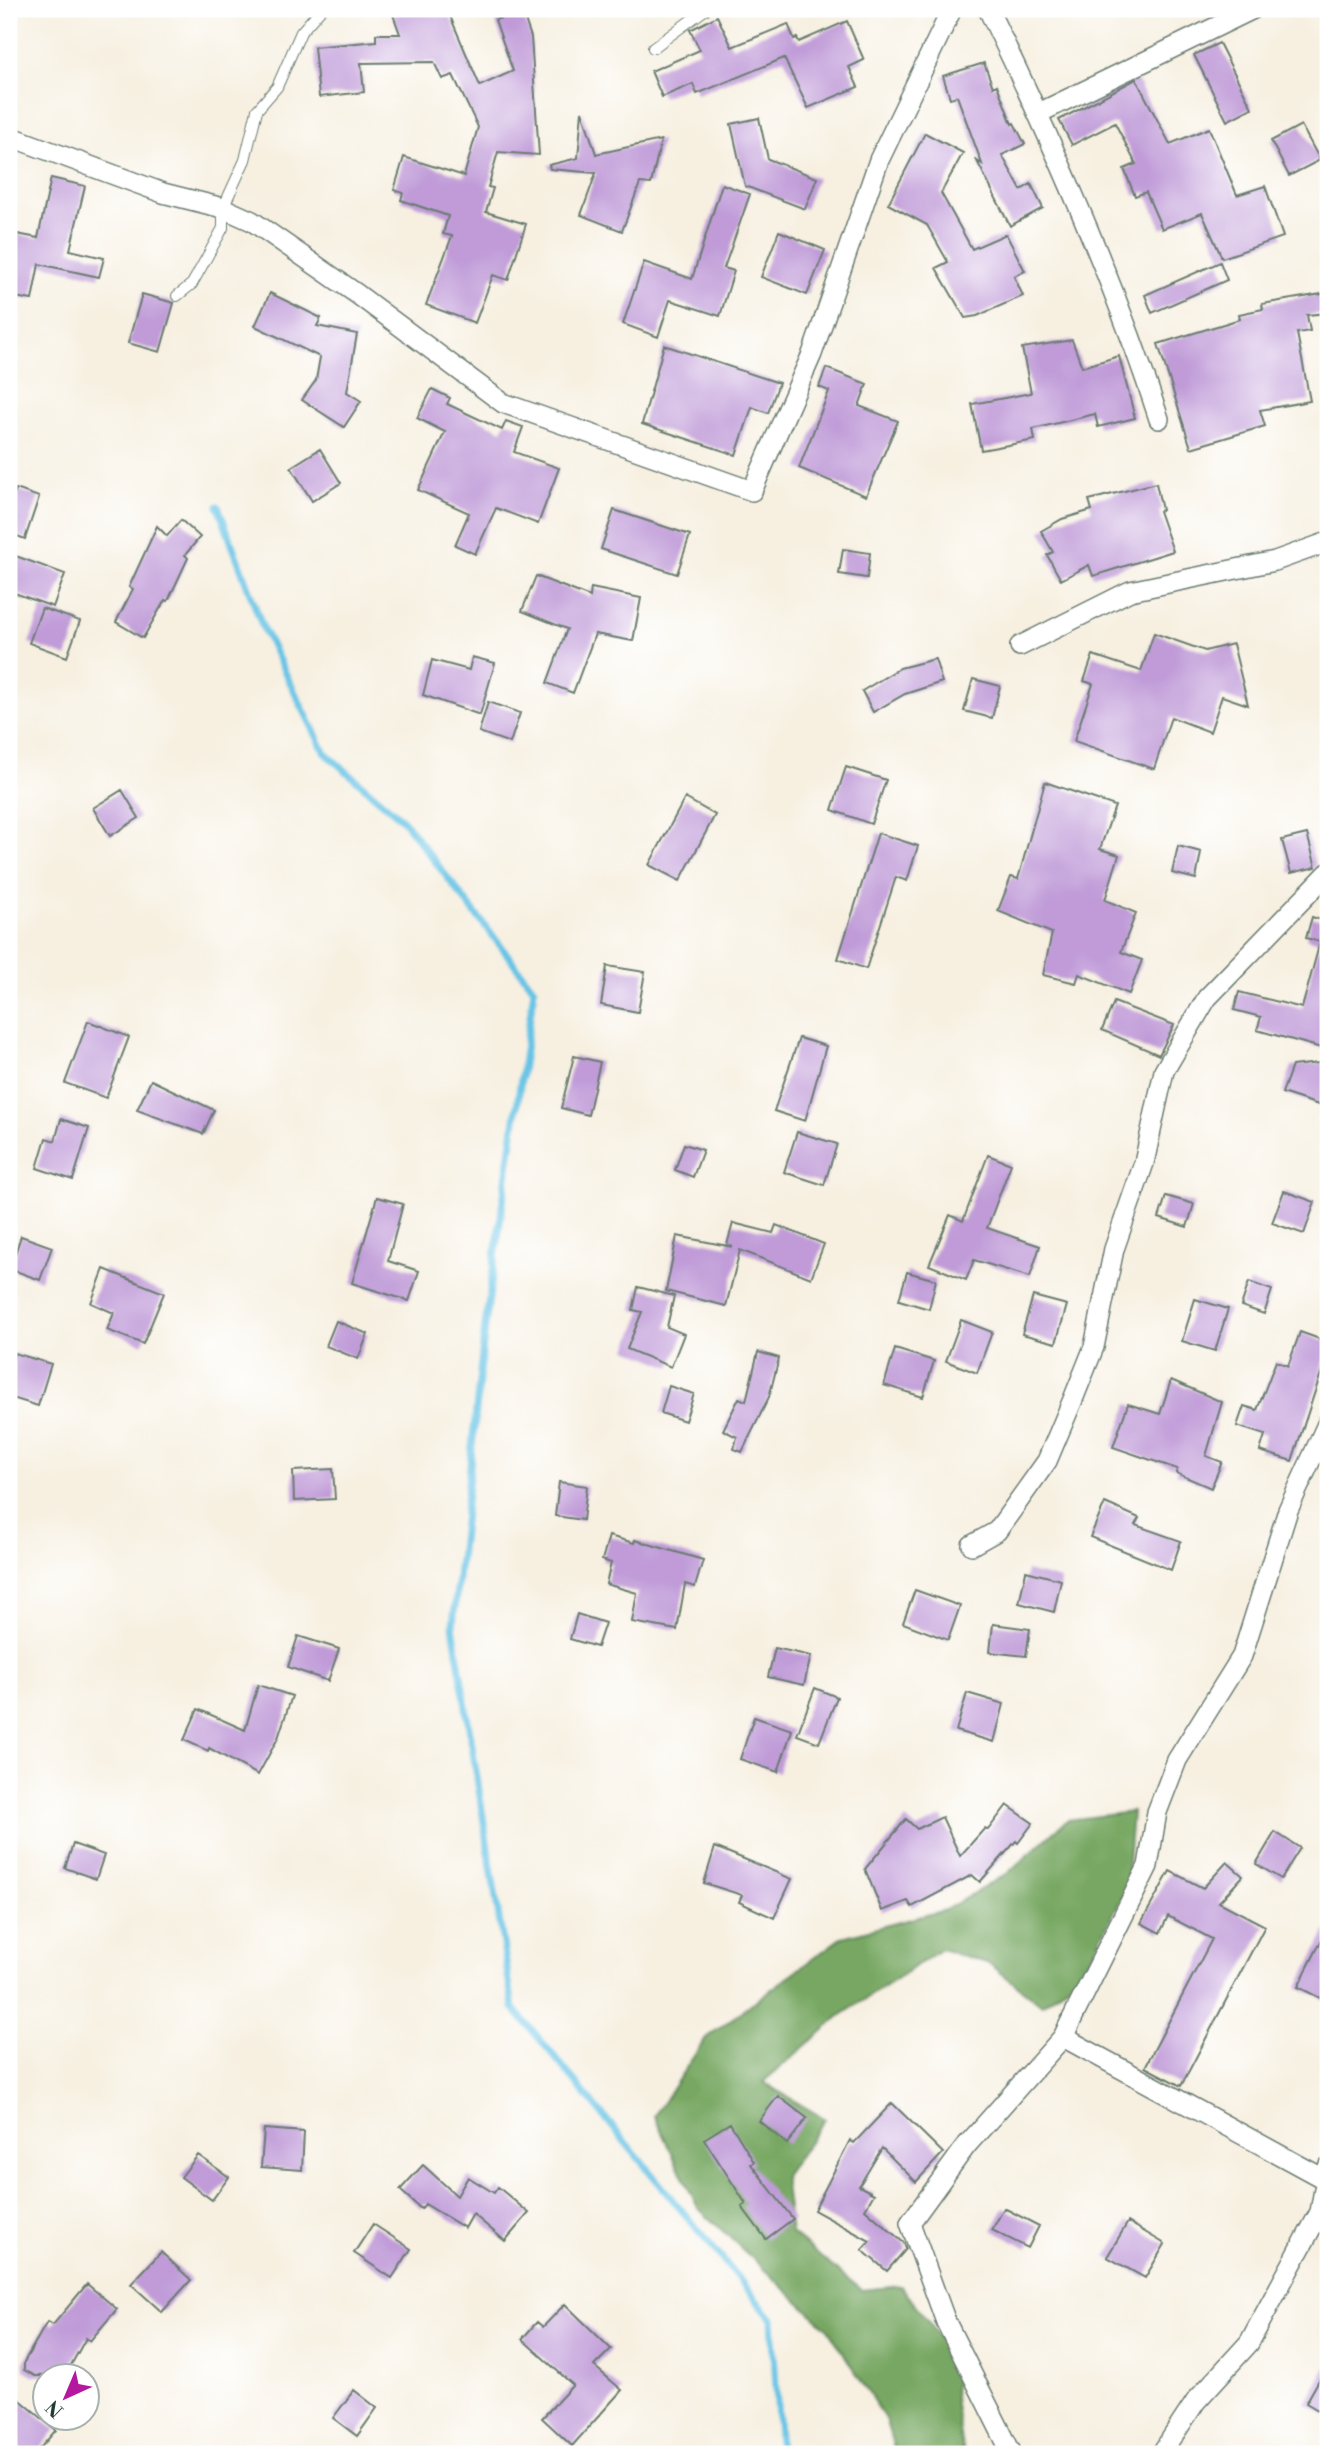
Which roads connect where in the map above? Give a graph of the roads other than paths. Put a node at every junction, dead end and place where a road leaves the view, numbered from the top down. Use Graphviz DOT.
graph roads {
  1 [pos="321,9"];
  2 [pos="706,9"];
  3 [pos="952,9"];
  4 [pos="988,9"];
  5 [pos="1254,9"];
  6 [pos="653,48"];
  7 [pos="1039,113"];
  8 [pos="9,136"];
  9 [pos="223,208"];
  10 [pos="177,296"];
  11 [pos="1159,419"];
  12 [pos="1328,542"];
  13 [pos="1020,646"];
  14 [pos="1328,873"];
  15 [pos="1328,1422"];
  16 [pos="972,1545"];
  17 [pos="1063,2037"];
  18 [pos="1326,2173"];
  19 [pos="1012,2454"];
  20 [pos="1161,2454"];
  1 -- 9 [label="lane"];
  2 -- 6 [label="lane"];
  3 -- 9 [label="street"];
  4 -- 7 [label="street"];
  5 -- 7 [label="street"];
  7 -- 11 [label="street"];
  8 -- 9 [label="street"];
  9 -- 10 [label="lane"];
  12 -- 13 [label="street"];
  14 -- 16 [label="street"];
  15 -- 17 [label="street"];
  17 -- 18 [label="street"];
  17 -- 19 [label="street"];
  18 -- 20 [label="street"];
}
